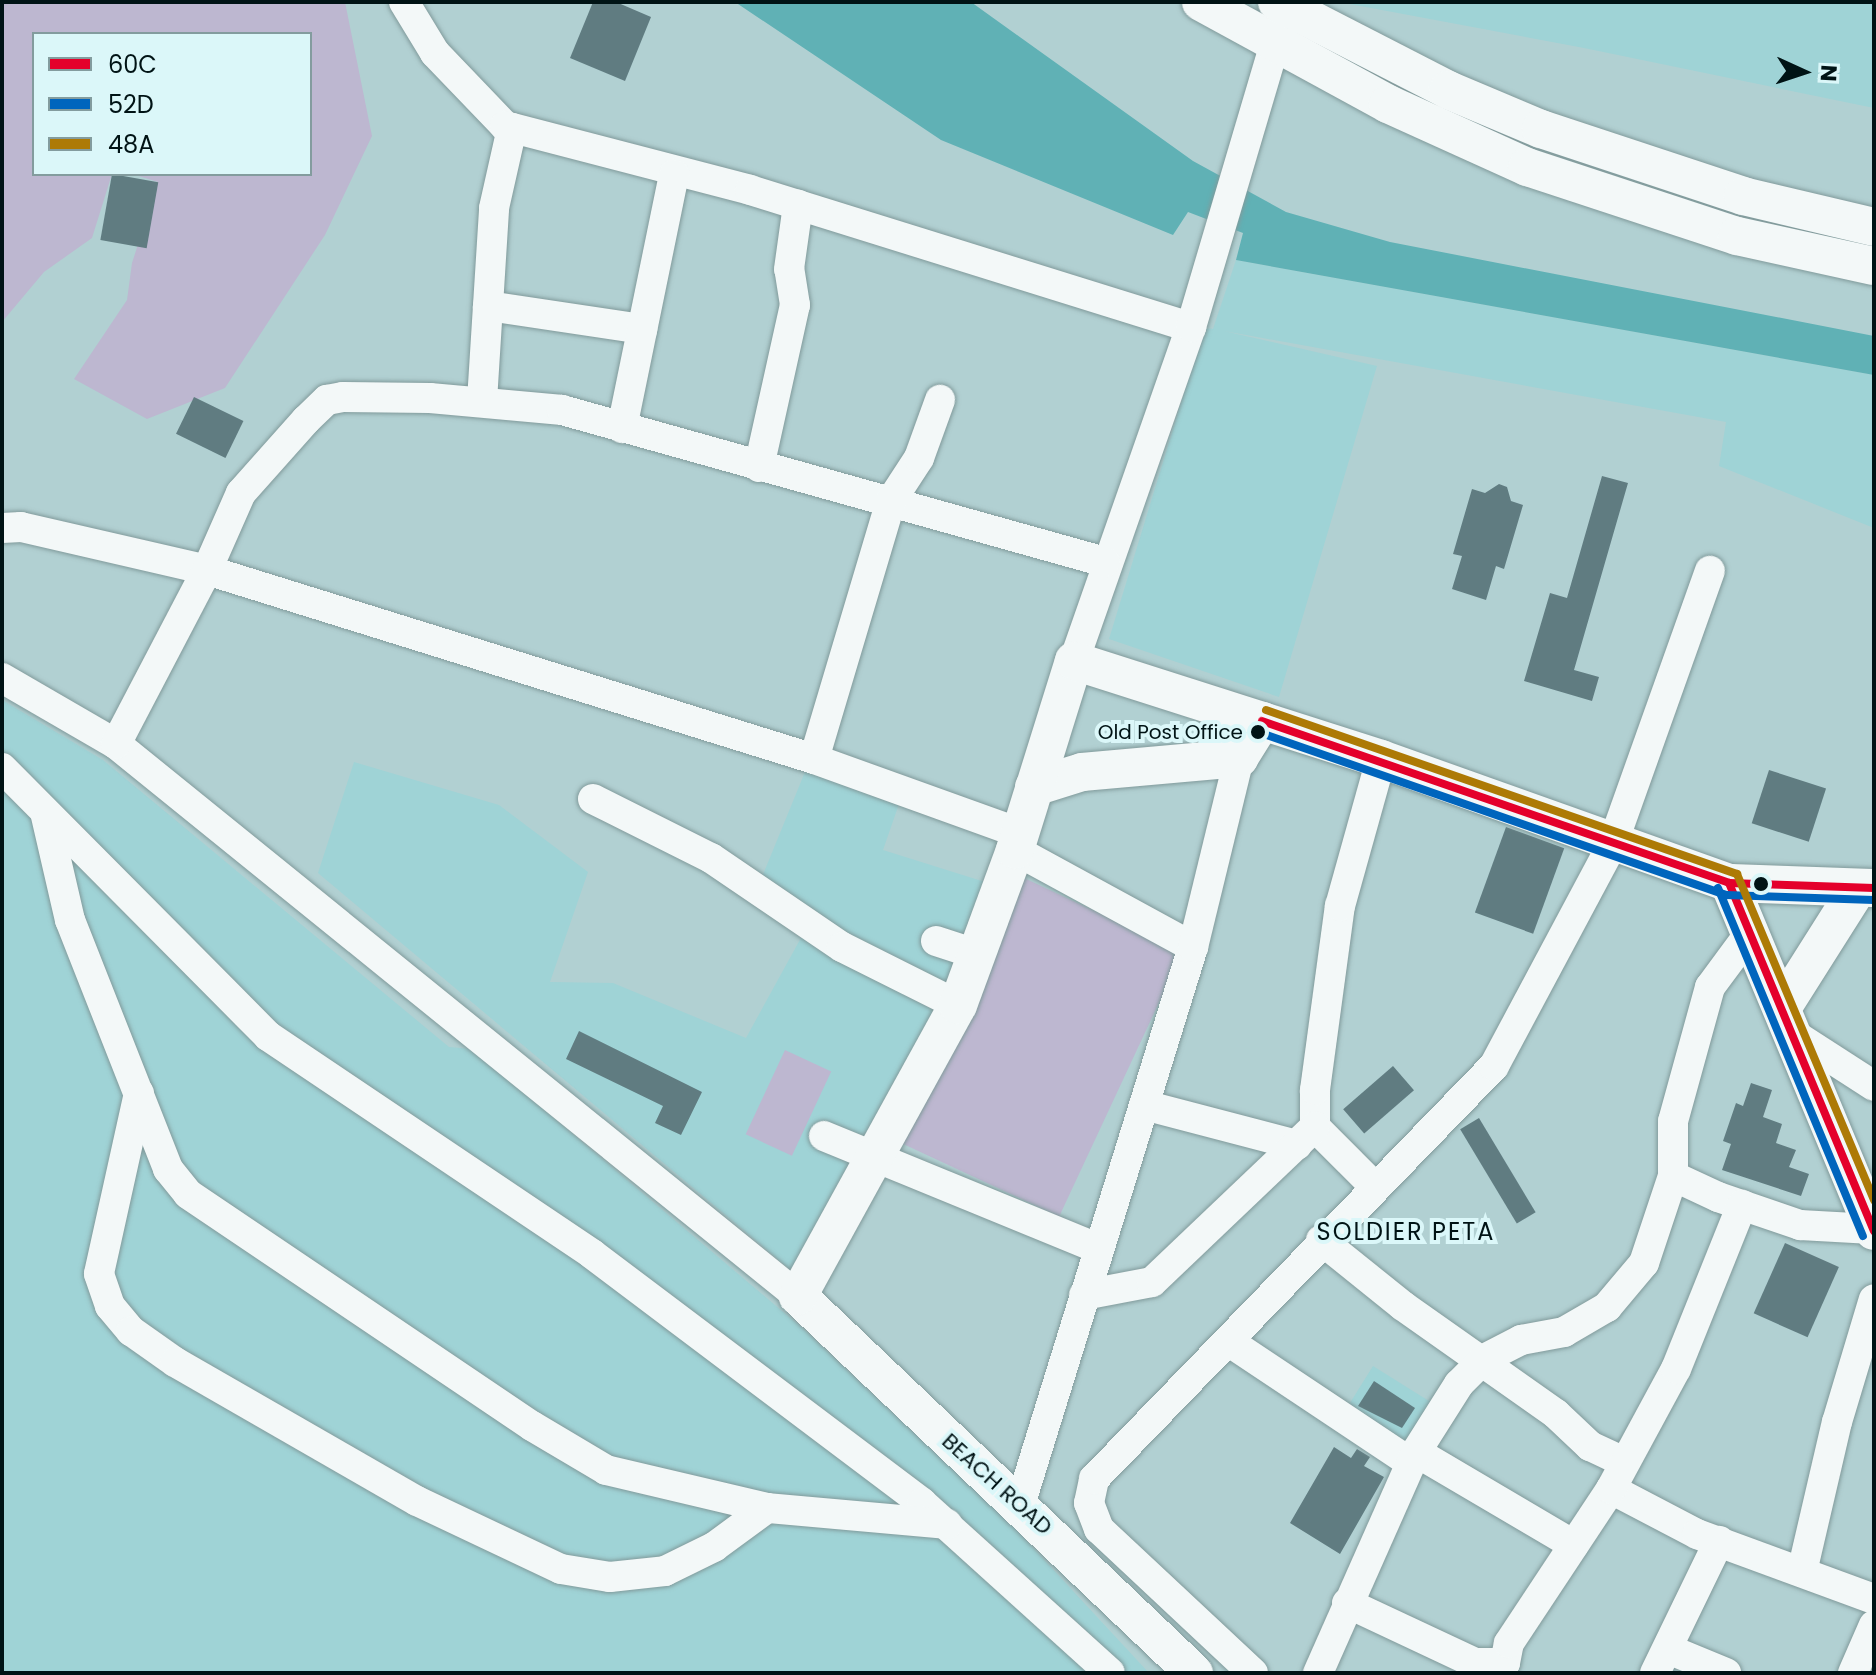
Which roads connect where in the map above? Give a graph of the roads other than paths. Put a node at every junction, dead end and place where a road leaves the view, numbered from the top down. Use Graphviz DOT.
graph roads {
  1 [pos="404,2"];
  2 [pos="1201,2"];
  3 [pos="1277,2"];
  4 [pos="1275,43"];
  5 [pos="512,128"];
  6 [pos="674,174"];
  7 [pos="798,205"];
  8 [pos="1874,227"];
  9 [pos="1874,266"];
  10 [pos="488,306"];
  11 [pos="1191,327"];
  12 [pos="642,329"];
  13 [pos="940,400"];
  14 [pos="482,401"];
  15 [pos="622,428"];
  16 [pos="759,467"];
  17 [pos="891,501"];
  18 [pos="3,526"];
  19 [pos="1105,562"];
  20 [pos="207,570"];
  21 [pos="1710,571"];
  22 [pos="1074,661"];
  23 [pos="2,678"];
  24 [pos="1262,721"];
  25 [pos="116,744"];
  26 [pos="1239,758"];
  27 [pos="814,759"];
  28 [pos="1381,759"];
  29 [pos="2,768"];
  30 [pos="1034,787"];
  31 [pos="593,799"];
  32 [pos="45,811"];
  33 [pos="1017,842"];
  34 [pos="1613,843"];
  35 [pos="1729,883"];
  36 [pos="1866,888"];
  37 [pos="1747,937"];
  38 [pos="936,941"];
  39 [pos="1193,947"];
  40 [pos="976,954"];
  41 [pos="958,1005"];
  42 [pos="1788,1021"];
  43 [pos="1874,1086"];
  44 [pos="139,1093"];
  45 [pos="1144,1105"];
  46 [pos="824,1136"];
  47 [pos="1306,1136"];
  48 [pos="875,1158"];
  49 [pos="1673,1176"];
  50 [pos="1375,1187"];
  51 [pos="1742,1205"];
  52 [pos="1873,1230"];
  53 [pos="1321,1240"];
  54 [pos="1099,1249"];
  55 [pos="1084,1295"];
  56 [pos="798,1296"];
  57 [pos="1874,1299"];
  58 [pos="1228,1341"];
  59 [pos="1484,1359"];
  60 [pos="1414,1457"];
  61 [pos="1625,1462"];
  62 [pos="1611,1489"];
  63 [pos="1020,1505"];
  64 [pos="767,1508"];
  65 [pos="947,1524"];
  66 [pos="1719,1541"];
  67 [pos="1574,1545"];
  68 [pos="1802,1572"];
  69 [pos="1874,1599"];
  70 [pos="1347,1603"];
  71 [pos="1874,1625"];
  72 [pos="1661,1661"];
  73 [pos="1512,1668"];
  74 [pos="1110,1673"];
  75 [pos="1194,1673"];
  76 [pos="1253,1673"];
  77 [pos="1318,1673"];
  78 [pos="1726,1673"];
  79 [pos="1853,1673"];
  1 -- 5 [label="street"];
  2 -- 4 [label="main road"];
  3 -- 8 [label="main road"];
  4 -- 9 [label="main road"];
  4 -- 11 [label="street"];
  5 -- 6 [label="street"];
  5 -- 10 [label="street"];
  6 -- 7 [label="street"];
  6 -- 12 [label="street"];
  7 -- 11 [label="street"];
  7 -- 16 [label="street"];
  10 -- 12 [label="street"];
  10 -- 14 [label="street"];
  11 -- 19 [label="street"];
  12 -- 15 [label="street"];
  13 -- 17 [label="street"];
  14 -- 15 [label="street"];
  14 -- 20 [label="street"];
  15 -- 16 [label="street"];
  16 -- 17 [label="street"];
  17 -- 19 [label="street"];
  17 -- 27 [label="street"];
  18 -- 20 [label="street"];
  19 -- 22 [label="street"];
  20 -- 25 [label="street"];
  20 -- 27 [label="street"];
  21 -- 34 [label="street"];
  22 -- 24 [label="main road"];
  22 -- 30 [label="main road"];
  23 -- 25 [label="street"];
  24 -- 26 [label="main road"];
  24 -- 28 [label="main road"];
  25 -- 56 [label="street"];
  26 -- 30 [label="main road"];
  26 -- 39 [label="street"];
  27 -- 33 [label="street"];
  28 -- 34 [label="main road"];
  28 -- 47 [label="street"];
  29 -- 32 [label="street"];
  30 -- 33 [label="main road"];
  31 -- 41 [label="street"];
  32 -- 44 [label="street"];
  32 -- 65 [label="street"];
  33 -- 39 [label="street"];
  33 -- 40 [label="main road"];
  34 -- 35 [label="main road"];
  34 -- 50 [label="street"];
  35 -- 36 [label="main road"];
  35 -- 37 [label="main road"];
  36 -- 42 [label="main road"];
  37 -- 42 [label="main road"];
  37 -- 49 [label="street"];
  38 -- 40 [label="street"];
  39 -- 45 [label="street"];
  40 -- 41 [label="main road"];
  41 -- 48 [label="main road"];
  42 -- 43 [label="street"];
  42 -- 52 [label="main road"];
  44 -- 64 [label="street"];
  44 -- 64 [label="street"];
  45 -- 47 [label="street"];
  45 -- 54 [label="street"];
  46 -- 48 [label="street"];
  47 -- 50 [label="street"];
  47 -- 55 [label="street"];
  48 -- 54 [label="street"];
  48 -- 56 [label="main road"];
  49 -- 51 [label="street"];
  49 -- 59 [label="street"];
  50 -- 53 [label="street"];
  51 -- 52 [label="street"];
  51 -- 61 [label="street"];
  53 -- 58 [label="street"];
  53 -- 59 [label="street"];
  54 -- 55 [label="street"];
  55 -- 63 [label="street"];
  56 -- 63 [label="main road, BEACH ROAD"];
  57 -- 68 [label="street"];
  58 -- 60 [label="street"];
  58 -- 76 [label="street"];
  59 -- 60 [label="street"];
  59 -- 61 [label="street"];
  60 -- 67 [label="street"];
  60 -- 70 [label="street"];
  61 -- 62 [label="street"];
  62 -- 66 [label="street"];
  62 -- 67 [label="street"];
  63 -- 75 [label="main road, BEACH ROAD"];
  64 -- 65 [label="street"];
  65 -- 74 [label="street"];
  66 -- 68 [label="street"];
  66 -- 72 [label="street"];
  67 -- 73 [label="street"];
  68 -- 69 [label="street"];
  70 -- 73 [label="street"];
  70 -- 77 [label="street"];
  71 -- 79 [label="street"];
  72 -- 78 [label="street"];
}
